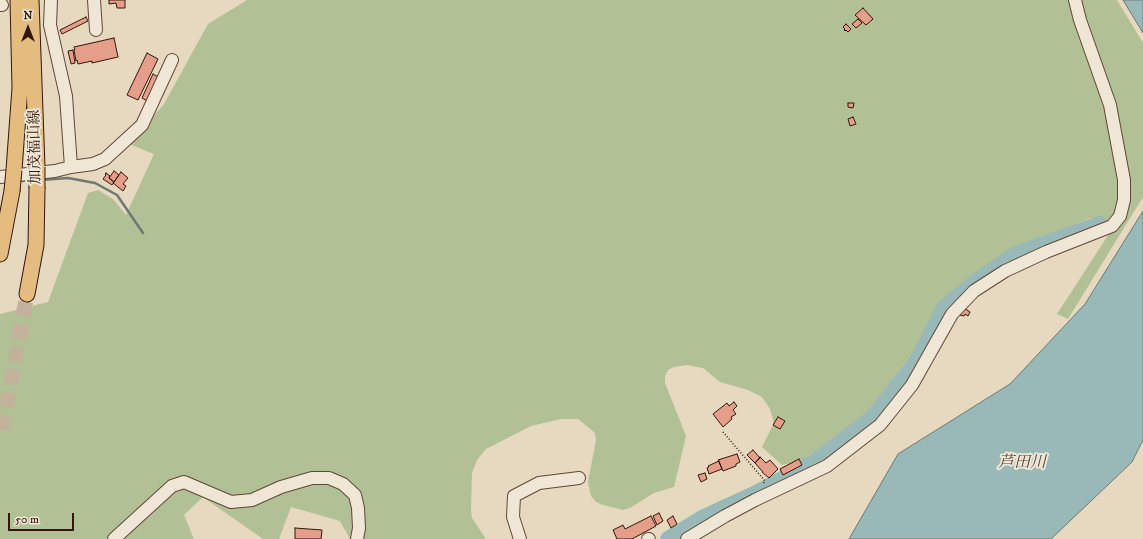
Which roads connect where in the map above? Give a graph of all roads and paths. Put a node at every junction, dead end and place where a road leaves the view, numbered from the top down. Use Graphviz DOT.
graph roads {
  1 [pos="18,0"];
  2 [pos="31,0"];
  3 [pos="51,0"];
  4 [pos="94,0"];
  5 [pos="1075,0"];
  6 [pos="96,30"];
  7 [pos="172,60"];
  8 [pos="71,167"];
  9 [pos="0,177"];
  10 [pos="0,254"];
  11 [pos="27,294"];
  12 [pos="723,432"];
  13 [pos="580,478"];
  14 [pos="755,500"];
  15 [pos="114,539"];
  16 [pos="357,539"];
  17 [pos="520,539"];
  18 [pos="686,539"];
  1 -- 10 [label="main road, 加茂福山線, bridge"];
  2 -- 11 [label="main road, 加茂福山線, bridge"];
  3 -- 8 [label="street"];
  4 -- 6 [label="street"];
  5 -- 14 [label="street"];
  7 -- 8 [label="street"];
  8 -- 9 [label="street"];
  12 -- 14 [label="path"];
  13 -- 17 [label="street"];
  14 -- 18 [label="street"];
  15 -- 16 [label="street"];
}
